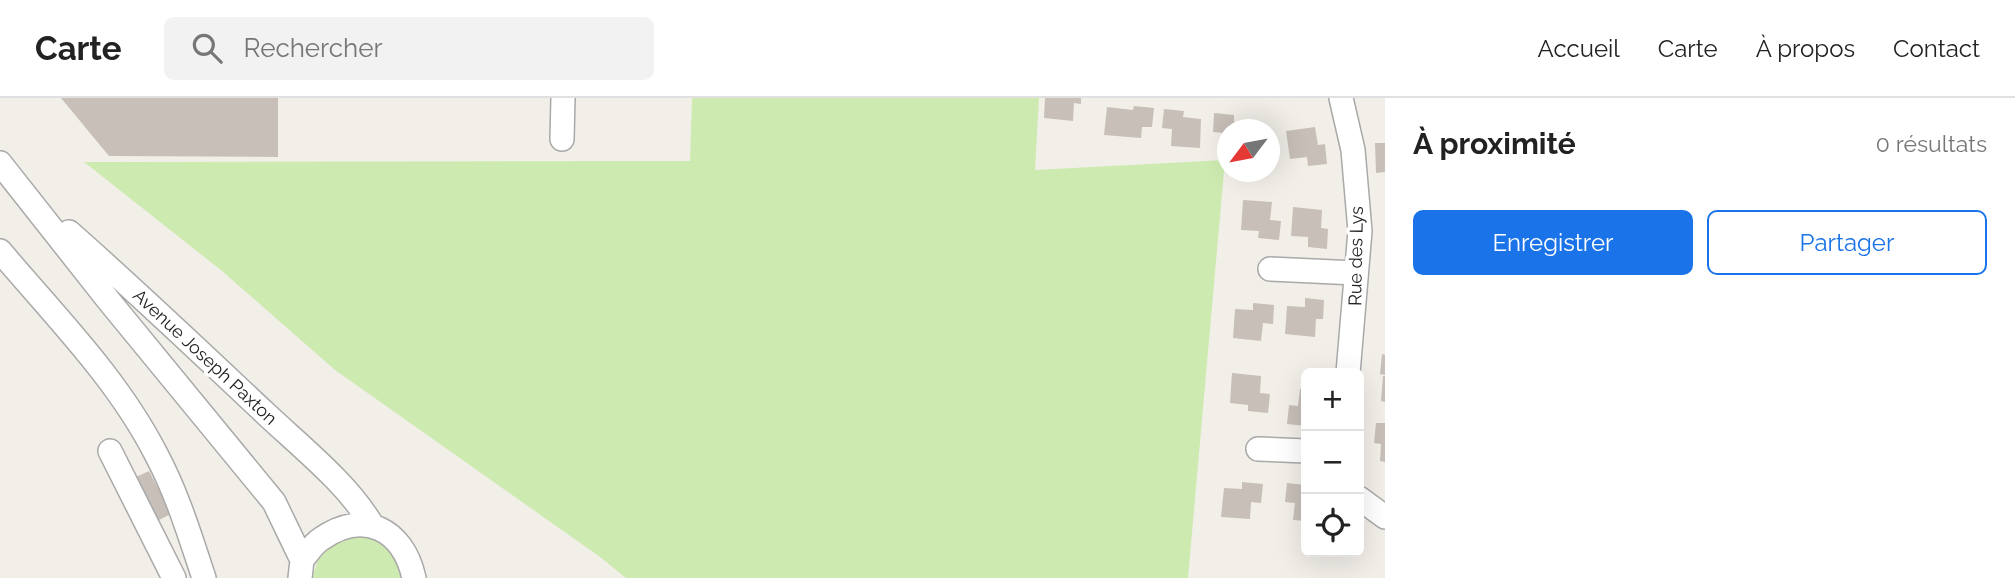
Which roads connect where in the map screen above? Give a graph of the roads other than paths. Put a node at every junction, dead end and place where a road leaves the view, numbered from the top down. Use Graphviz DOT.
graph roads {
  1 [pos="563,98"];
  2 [pos="1341,98"];
  3 [pos="562,139"];
  4 [pos="0,163"];
  5 [pos="29,198"];
  6 [pos="0,251"];
  7 [pos="1270,269"];
  8 [pos="1356,273"];
  9 [pos="1349,368"];
  10 [pos="1258,449"];
  11 [pos="110,451"];
  12 [pos="1301,451"];
  13 [pos="1364,502"];
  14 [pos="1385,517"];
  15 [pos="372,525"];
  16 [pos="301,569"];
  17 [pos="174,578"];
  18 [pos="204,578"];
  19 [pos="414,578"];
  1 -- 3 [label="street"];
  2 -- 8 [label="street, Rue des Lys"];
  4 -- 5 [label="street, Avenue Joseph Paxton"];
  5 -- 15 [label="street, Avenue Joseph Paxton"];
  5 -- 16 [label="street, Avenue Joseph Paxton"];
  6 -- 18 [label="street"];
  7 -- 8 [label="street"];
  8 -- 9 [label="street, Rue des Lys"];
  10 -- 12 [label="street"];
  11 -- 17 [label="street"];
  13 -- 14 [label="street"];
  15 -- 16 [label="street, Avenue Joseph Paxton"];
  15 -- 19 [label="street, Avenue Joseph Paxton"];
}
